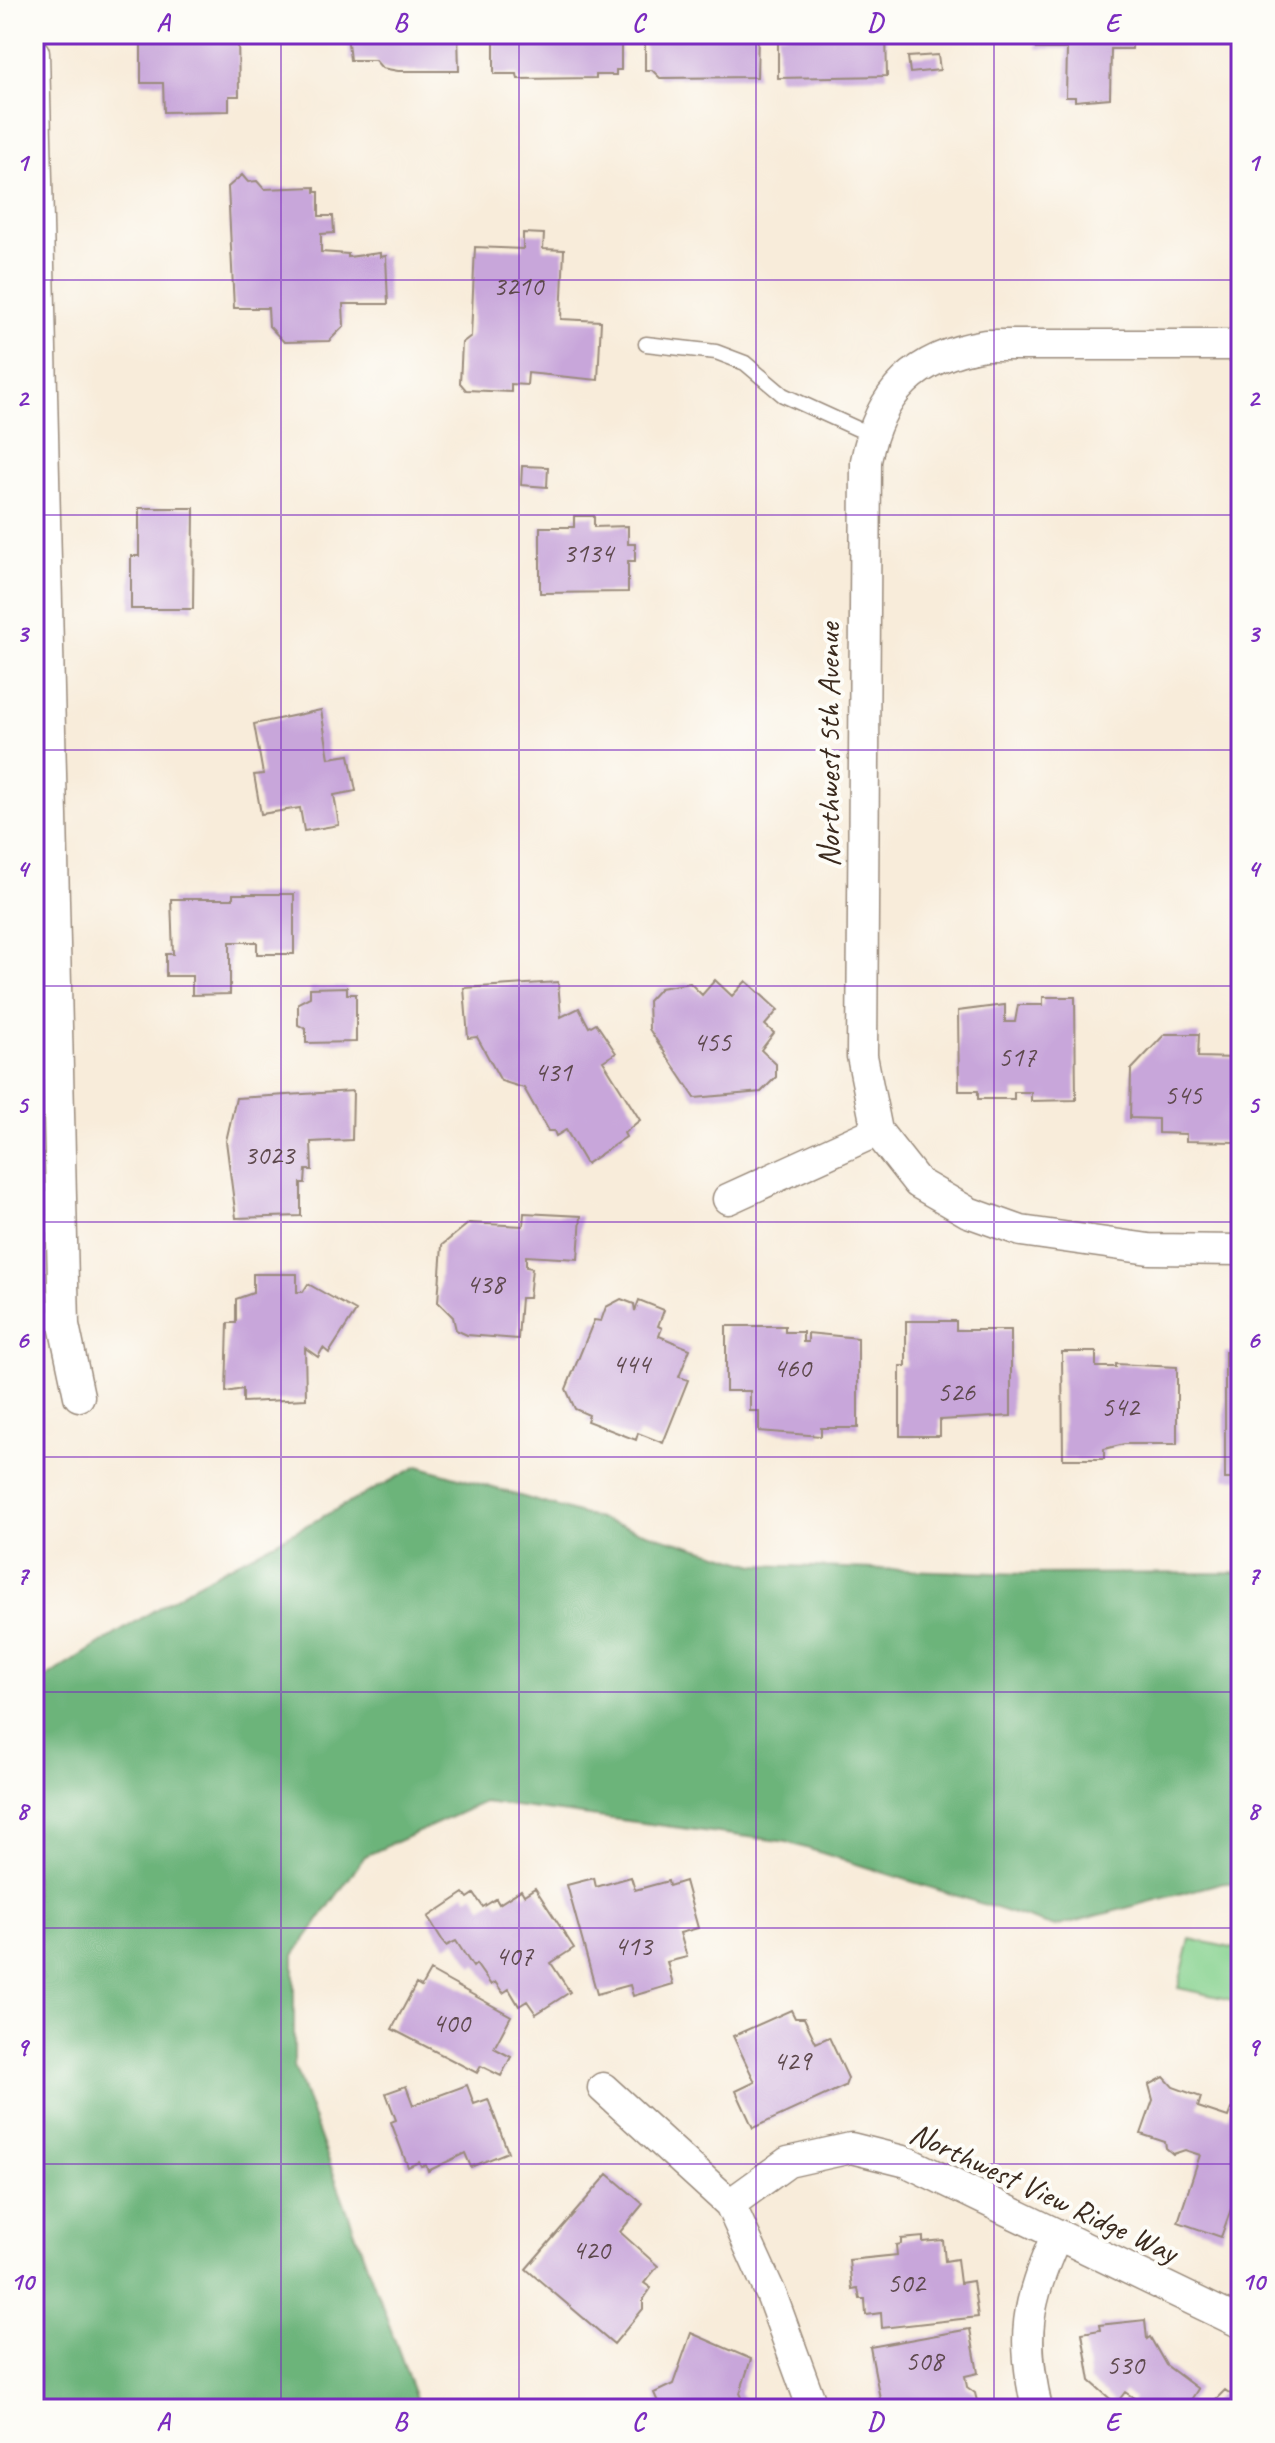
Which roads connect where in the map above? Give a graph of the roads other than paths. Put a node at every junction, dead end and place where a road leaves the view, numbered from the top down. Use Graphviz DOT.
graph roads {
  1 [pos="34,53"];
  2 [pos="646,344"];
  3 [pos="1241,345"];
  4 [pos="871,435"];
  5 [pos="877,1131"];
  6 [pos="728,1199"];
  7 [pos="1241,1250"];
  8 [pos="79,1396"];
  9 [pos="603,2088"];
  10 [pos="730,2204"];
  11 [pos="1056,2236"];
  12 [pos="1241,2323"];
  13 [pos="813,2409"];
  14 [pos="1037,2409"];
  1 -- 8 [label="street"];
  2 -- 4 [label="lane"];
  3 -- 4 [label="street, Northwest 5th Avenue"];
  4 -- 5 [label="street, Northwest 5th Avenue"];
  5 -- 6 [label="street"];
  5 -- 7 [label="street"];
  9 -- 10 [label="street"];
  10 -- 11 [label="street, Northwest View Ridge Way"];
  10 -- 13 [label="street"];
  11 -- 12 [label="street, Northwest View Ridge Way"];
  11 -- 14 [label="street"];
}
